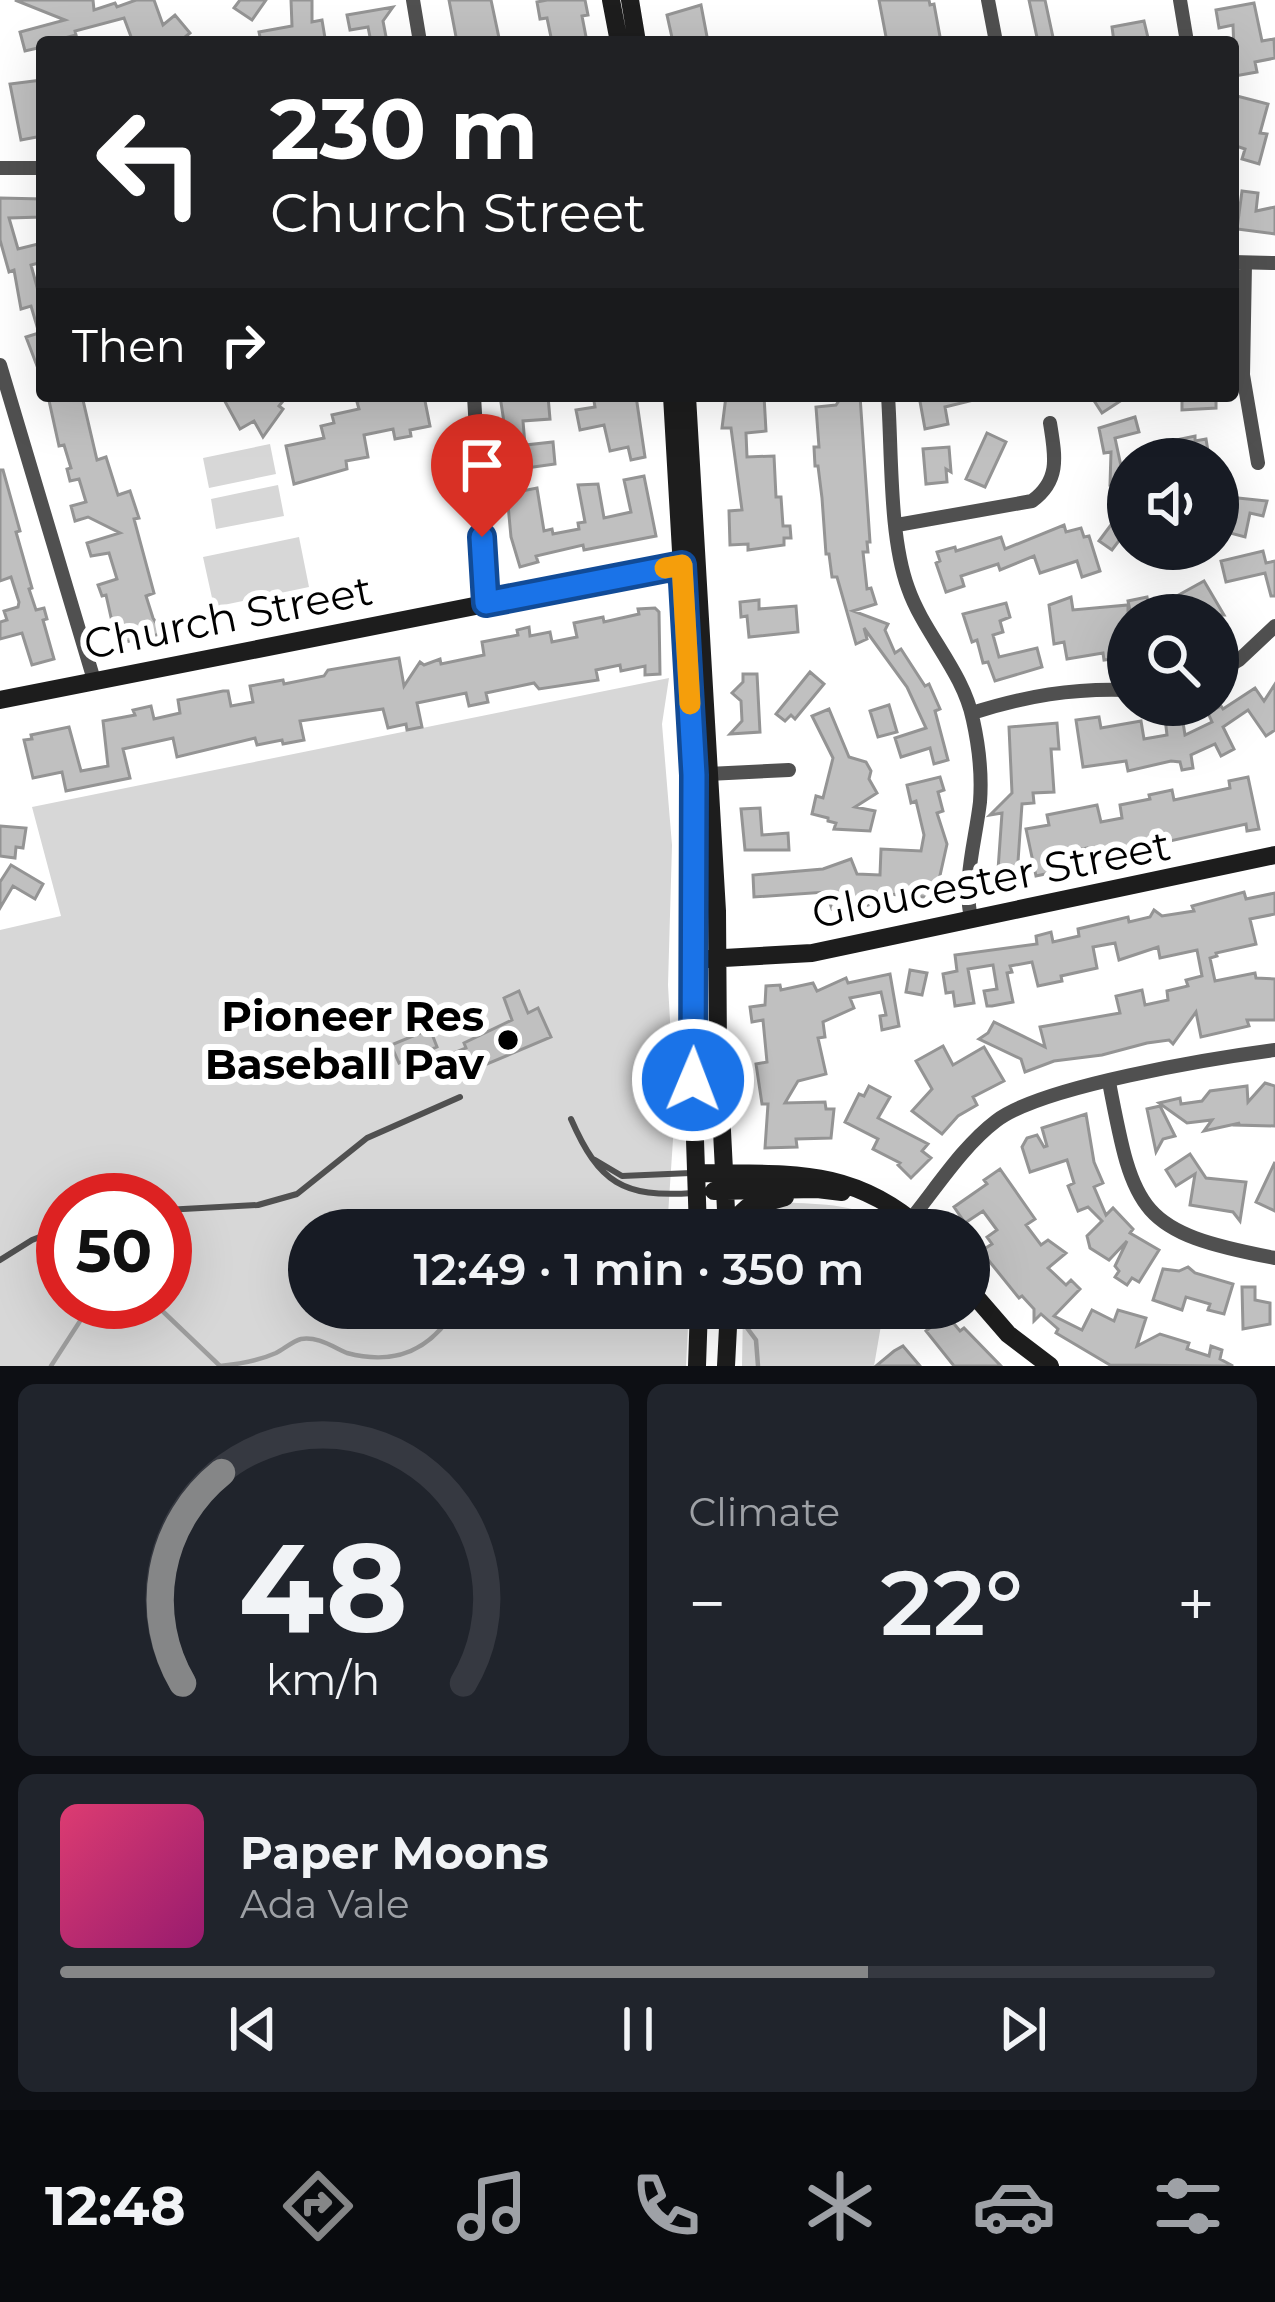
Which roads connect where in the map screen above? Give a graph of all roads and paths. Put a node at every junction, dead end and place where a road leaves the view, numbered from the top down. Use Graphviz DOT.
graph roads {
  1 [pos="413,0"];
  2 [pos="611,0"];
  3 [pos="630,0"];
  4 [pos="988,0"];
  5 [pos="1180,0"];
  6 [pos="419,36"];
  7 [pos="618,36"];
  8 [pos="636,36"];
  9 [pos="995,36"];
  10 [pos="1186,36"];
  11 [pos="0,168"];
  12 [pos="36,168"];
  13 [pos="1239,263"];
  14 [pos="1275,263"];
  15 [pos="0,365"];
  16 [pos="474,402"];
  17 [pos="673,402"];
  18 [pos="687,402"];
  19 [pos="888,402"];
  20 [pos="1051,423"];
  21 [pos="1258,463"];
  22 [pos="897,525"];
  23 [pos="690,563"];
  24 [pos="486,603"];
  25 [pos="1275,626"];
  26 [pos="1239,659"];
  27 [pos="94,680"];
  28 [pos="1107,689"];
  29 [pos="0,700"];
  30 [pos="972,713"];
  31 [pos="789,770"];
  32 [pos="701,775"];
  33 [pos="1275,855"];
  34 [pos="971,920"];
  35 [pos="718,958"];
  36 [pos="695,960"];
  37 [pos="1275,1050"];
  38 [pos="1109,1082"];
  39 [pos="460,1097"];
  40 [pos="571,1119"];
  41 [pos="584,1149"];
  42 [pos="724,1182"];
  43 [pos="697,1183"];
  44 [pos="876,1198"];
  45 [pos="192,1209"];
  46 [pos="698,1209"];
  47 [pos="725,1209"];
  48 [pos="746,1209"];
  49 [pos="893,1209"];
  50 [pos="928,1209"];
  51 [pos="36,1238"];
  52 [pos="1275,1258"];
  53 [pos="0,1260"];
  54 [pos="990,1313"];
  55 [pos="699,1329"];
  56 [pos="728,1329"];
  57 [pos="727,1359"];
  58 [pos="698,1360"];
  59 [pos="1050,1366"];
  1 -- 6 [label="street"];
  2 -- 7 [label="street"];
  3 -- 8 [label="street"];
  4 -- 9 [label="street"];
  5 -- 10 [label="street"];
  11 -- 12 [label="street"];
  13 -- 14 [label="street"];
  13 -- 21 [label="street"];
  15 -- 27 [label="street"];
  16 -- 24 [label="street"];
  17 -- 23 [label="street"];
  18 -- 23 [label="street"];
  19 -- 22 [label="street"];
  20 -- 22 [label="street"];
  22 -- 30 [label="street"];
  23 -- 24 [label="street, Church Street"];
  23 -- 32 [label="street"];
  24 -- 27 [label="street, Church Street"];
  25 -- 26 [label="street"];
  27 -- 29 [label="street, Church Street"];
  28 -- 30 [label="street"];
  30 -- 34 [label="street"];
  31 -- 32 [label="street"];
  32 -- 35 [label="street"];
  32 -- 36 [label="street"];
  33 -- 34 [label="street, Gloucester Street"];
  34 -- 35 [label="street, Gloucester Street"];
  35 -- 36 [label="street, Gloucester Street"];
  35 -- 42 [label="street"];
  36 -- 43 [label="street"];
  37 -- 38 [label="street"];
  38 -- 50 [label="street"];
  38 -- 52 [label="street"];
  39 -- 45 [label="lane"];
  40 -- 41 [label="lane"];
  41 -- 43 [label="lane"];
  41 -- 43 [label="lane"];
  42 -- 43 [label="street"];
  42 -- 44 [label="street"];
  42 -- 47 [label="street"];
  43 -- 46 [label="street"];
  44 -- 48 [label="street"];
  44 -- 49 [label="street"];
  51 -- 53 [label="lane"];
  54 -- 59 [label="street"];
  55 -- 58 [label="street"];
  56 -- 57 [label="street"];
}
